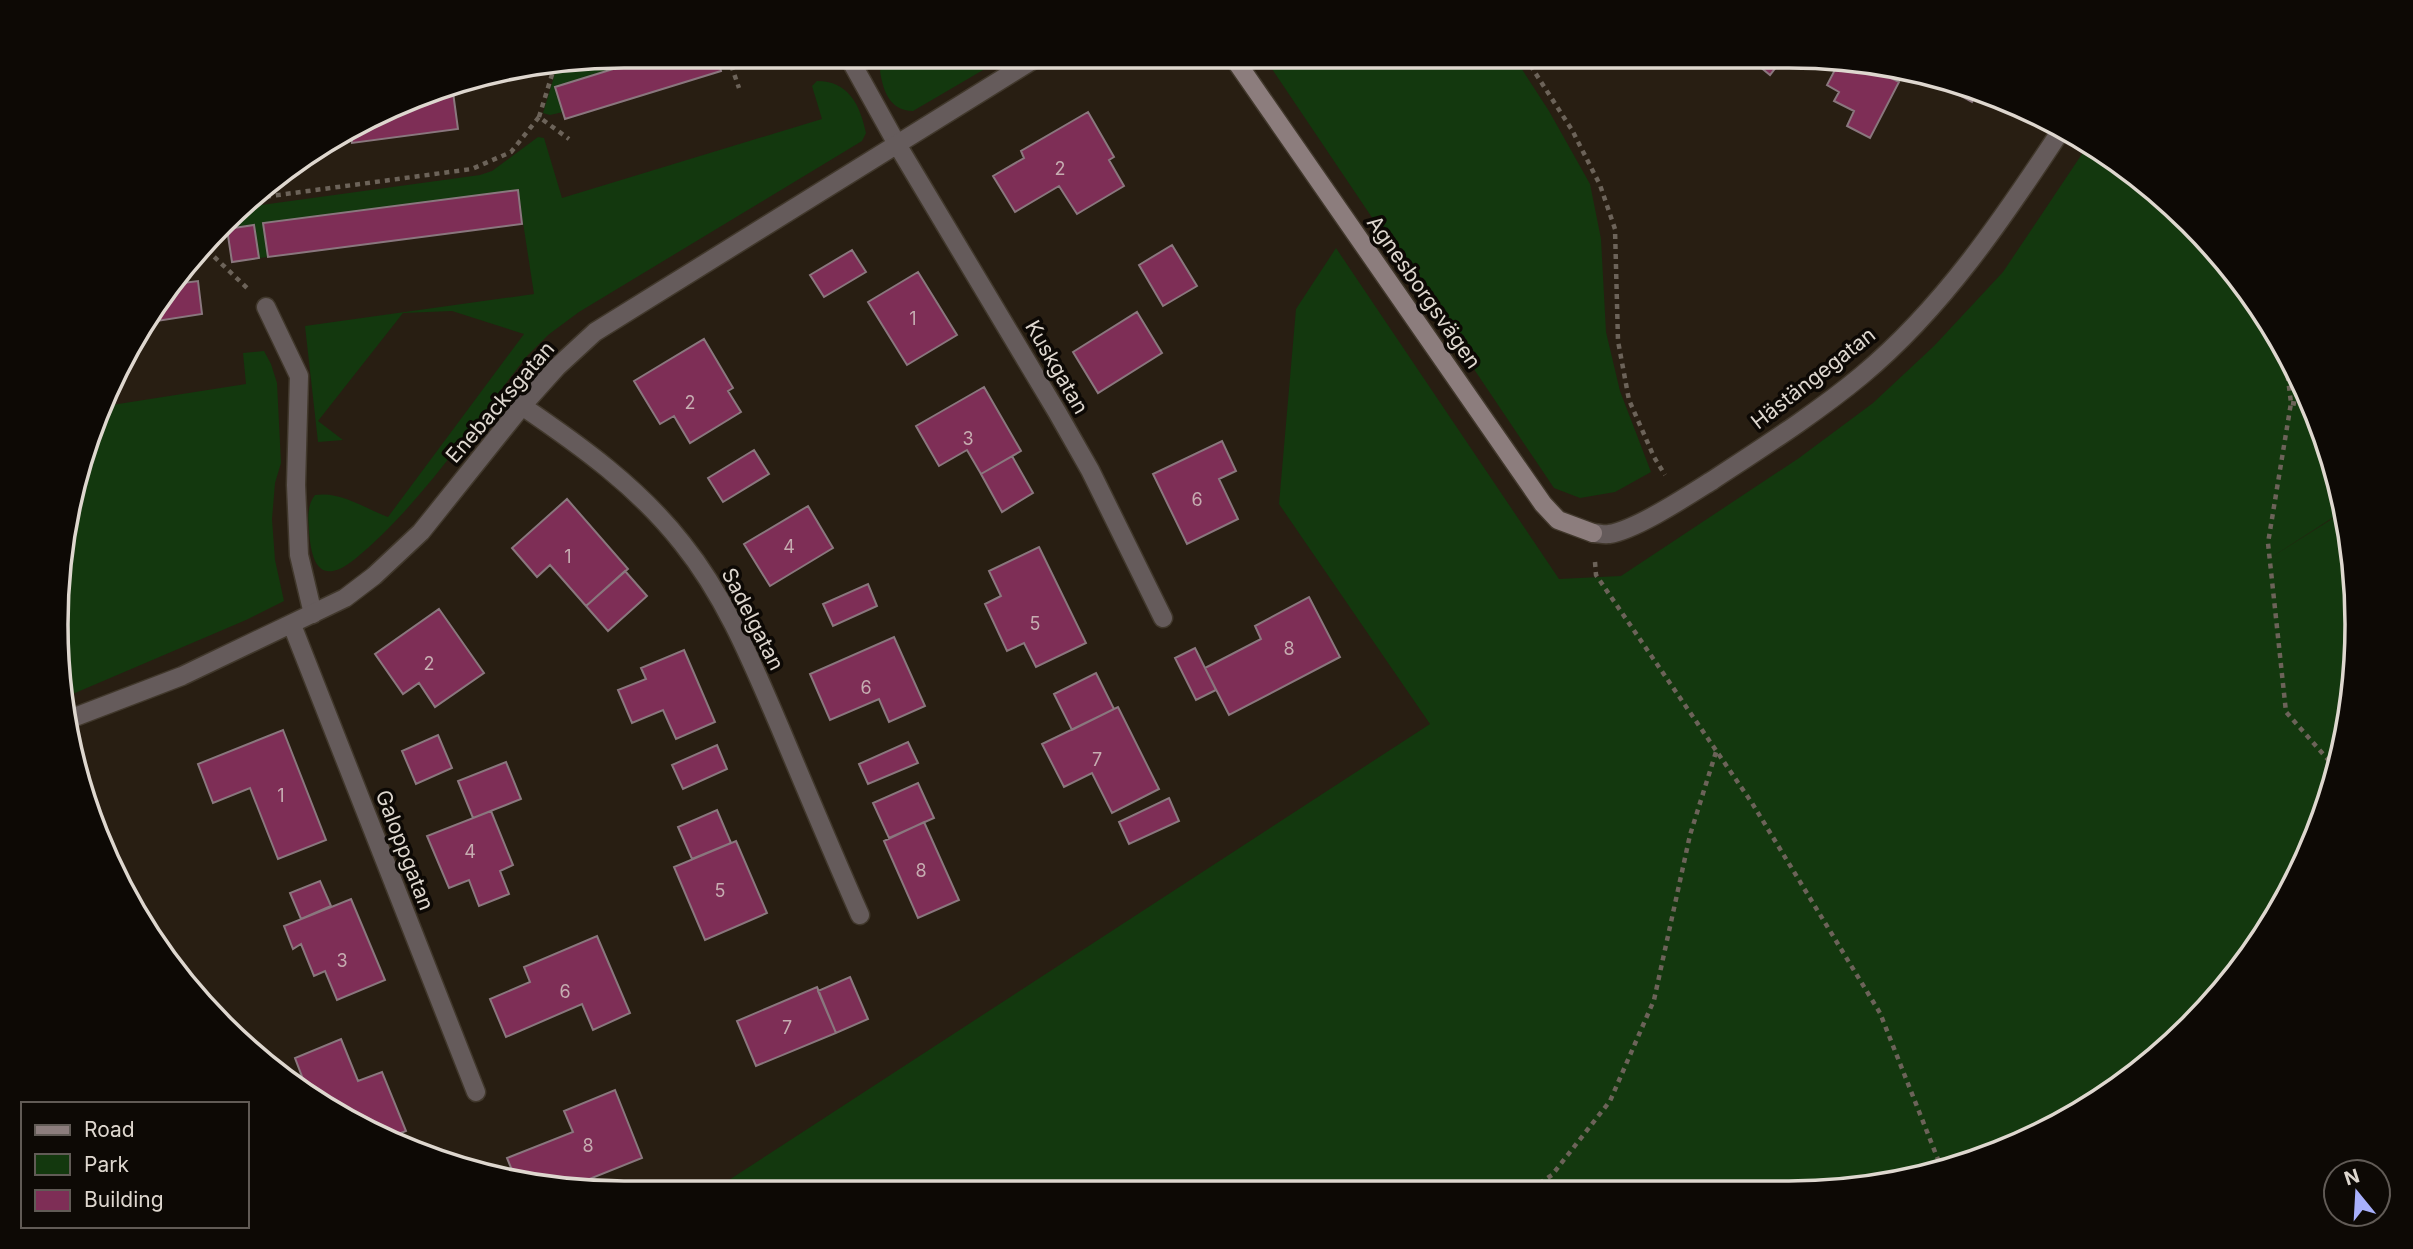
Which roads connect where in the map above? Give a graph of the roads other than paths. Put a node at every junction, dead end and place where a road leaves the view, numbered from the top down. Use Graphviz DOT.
graph roads {
  1 [pos="855,68"];
  2 [pos="1020,68"];
  3 [pos="1241,68"];
  4 [pos="2056,137"];
  5 [pos="898,146"];
  6 [pos="266,307"];
  7 [pos="522,406"];
  8 [pos="1593,533"];
  9 [pos="313,614"];
  10 [pos="1163,618"];
  11 [pos="292,625"];
  12 [pos="76,716"];
  13 [pos="860,915"];
  14 [pos="476,1092"];
  1 -- 5 [label="street, Kuskgatan"];
  2 -- 5 [label="street, Enebacksgatan"];
  3 -- 8 [label="street, Agnesborgsvägen"];
  4 -- 8 [label="street, Hästängegatan"];
  5 -- 7 [label="street, Enebacksgatan"];
  5 -- 10 [label="street, Kuskgatan"];
  6 -- 9 [label="street"];
  7 -- 9 [label="street, Enebacksgatan"];
  7 -- 13 [label="street, Sadelgatan"];
  9 -- 11 [label="street, Enebacksgatan"];
  11 -- 12 [label="street, Enebacksgatan"];
  11 -- 14 [label="street, Galoppgatan"];
}
